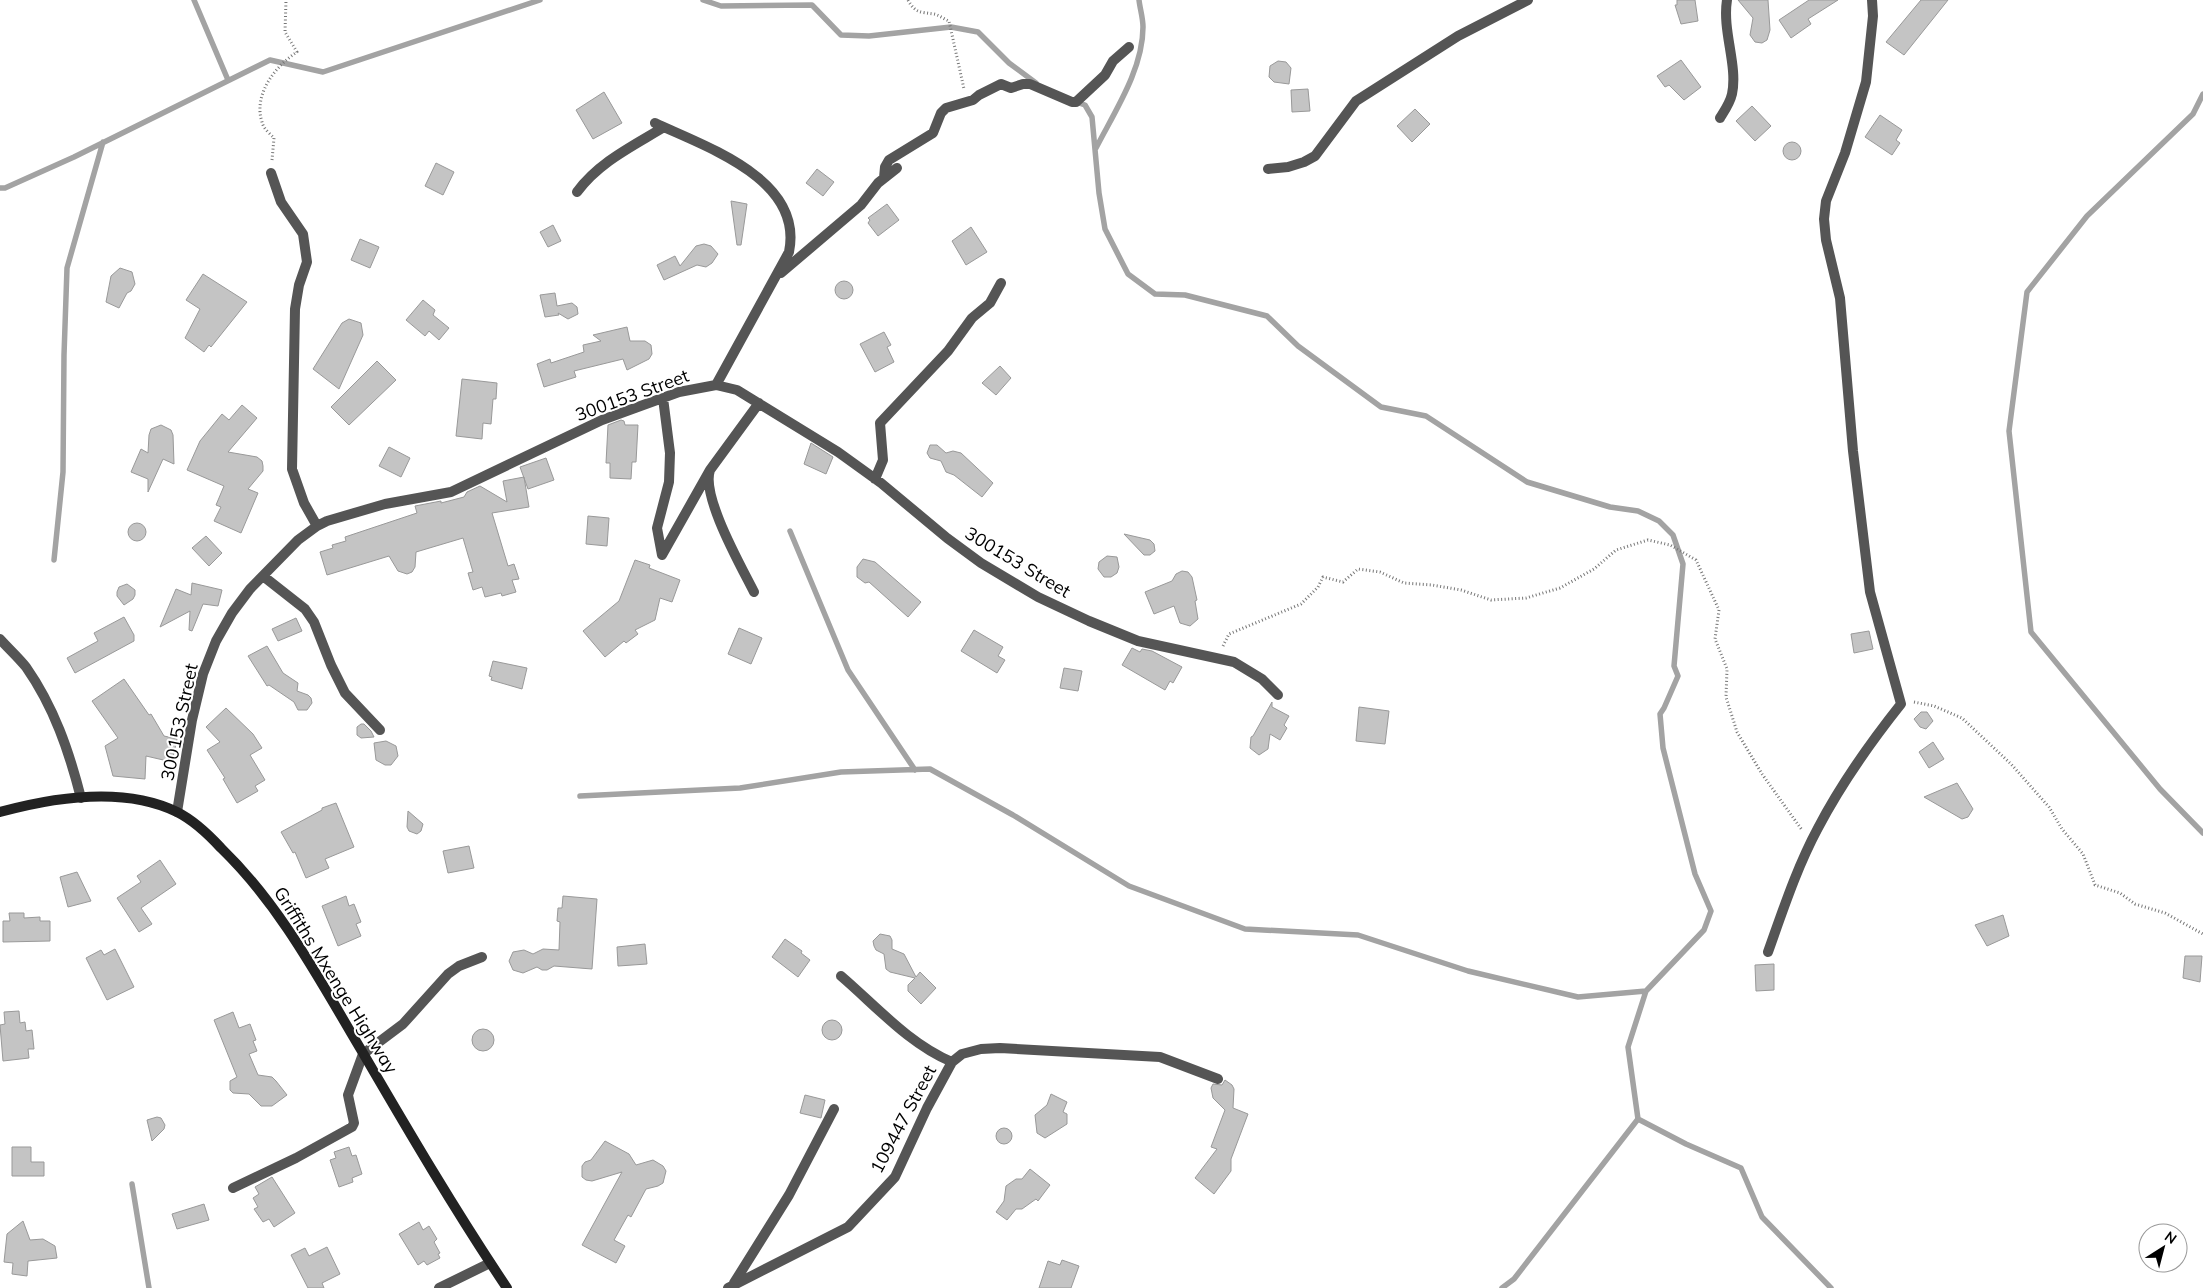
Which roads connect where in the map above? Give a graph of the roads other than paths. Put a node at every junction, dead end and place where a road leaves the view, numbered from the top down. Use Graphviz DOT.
graph roads {
  1 [pos="1528,0"];
  2 [pos="1727,0"];
  3 [pos="1872,0"];
  4 [pos="1129,47"];
  5 [pos="1720,118"];
  6 [pos="897,168"];
  7 [pos="1268,169"];
  8 [pos="271,173"];
  9 [pos="884,178"];
  10 [pos="577,192"];
  11 [pos="775,279"];
  12 [pos="1001,283"];
  13 [pos="716,385"];
  14 [pos="663,398"];
  15 [pos="759,403"];
  16 [pos="710,470"];
  17 [pos="875,479"];
  18 [pos="316,526"];
  19 [pos="263,576"];
  20 [pos="754,592"];
  21 [pos="0,639"];
  22 [pos="1278,695"];
  23 [pos="380,730"];
  24 [pos="80,798"];
  25 [pos="0,812"];
  26 [pos="177,812"];
  27 [pos="1768,952"];
  28 [pos="482,957"];
  29 [pos="841,976"];
  30 [pos="363,1054"];
  31 [pos="952,1062"];
  32 [pos="1218,1079"];
  33 [pos="834,1109"];
  34 [pos="233,1188"];
  35 [pos="490,1262"];
  36 [pos="730,1286"];
  37 [pos="439,1288"];
  38 [pos="507,1288"];
  1 -- 7 [label="street"];
  2 -- 5 [label="street"];
  3 -- 27 [label="street"];
  4 -- 9 [label="street"];
  6 -- 9 [label="street"];
  8 -- 18 [label="street"];
  9 -- 11 [label="street"];
  10 -- 11 [label="street"];
  11 -- 13 [label="street"];
  12 -- 17 [label="street"];
  13 -- 14 [label="street, 300153 Street"];
  13 -- 15 [label="street, 300153 Street"];
  14 -- 16 [label="street"];
  14 -- 18 [label="street, 300153 Street"];
  15 -- 16 [label="street"];
  15 -- 17 [label="street, 300153 Street"];
  16 -- 20 [label="street"];
  17 -- 22 [label="street, 300153 Street"];
  18 -- 19 [label="street, 300153 Street"];
  19 -- 23 [label="street"];
  19 -- 26 [label="street, 300153 Street"];
  21 -- 24 [label="street"];
  24 -- 25 [label="street, Griffiths Mxenge Highway"];
  24 -- 26 [label="street, Griffiths Mxenge Highway"];
  26 -- 30 [label="street, Griffiths Mxenge Highway"];
  28 -- 30 [label="street"];
  29 -- 31 [label="street"];
  30 -- 34 [label="street"];
  30 -- 35 [label="street, Griffiths Mxenge Highway"];
  31 -- 32 [label="street, 109447 Street"];
  31 -- 36 [label="street, 109447 Street"];
  33 -- 36 [label="street"];
  35 -- 37 [label="street"];
  35 -- 38 [label="street, Griffiths Mxenge Highway"];
}
